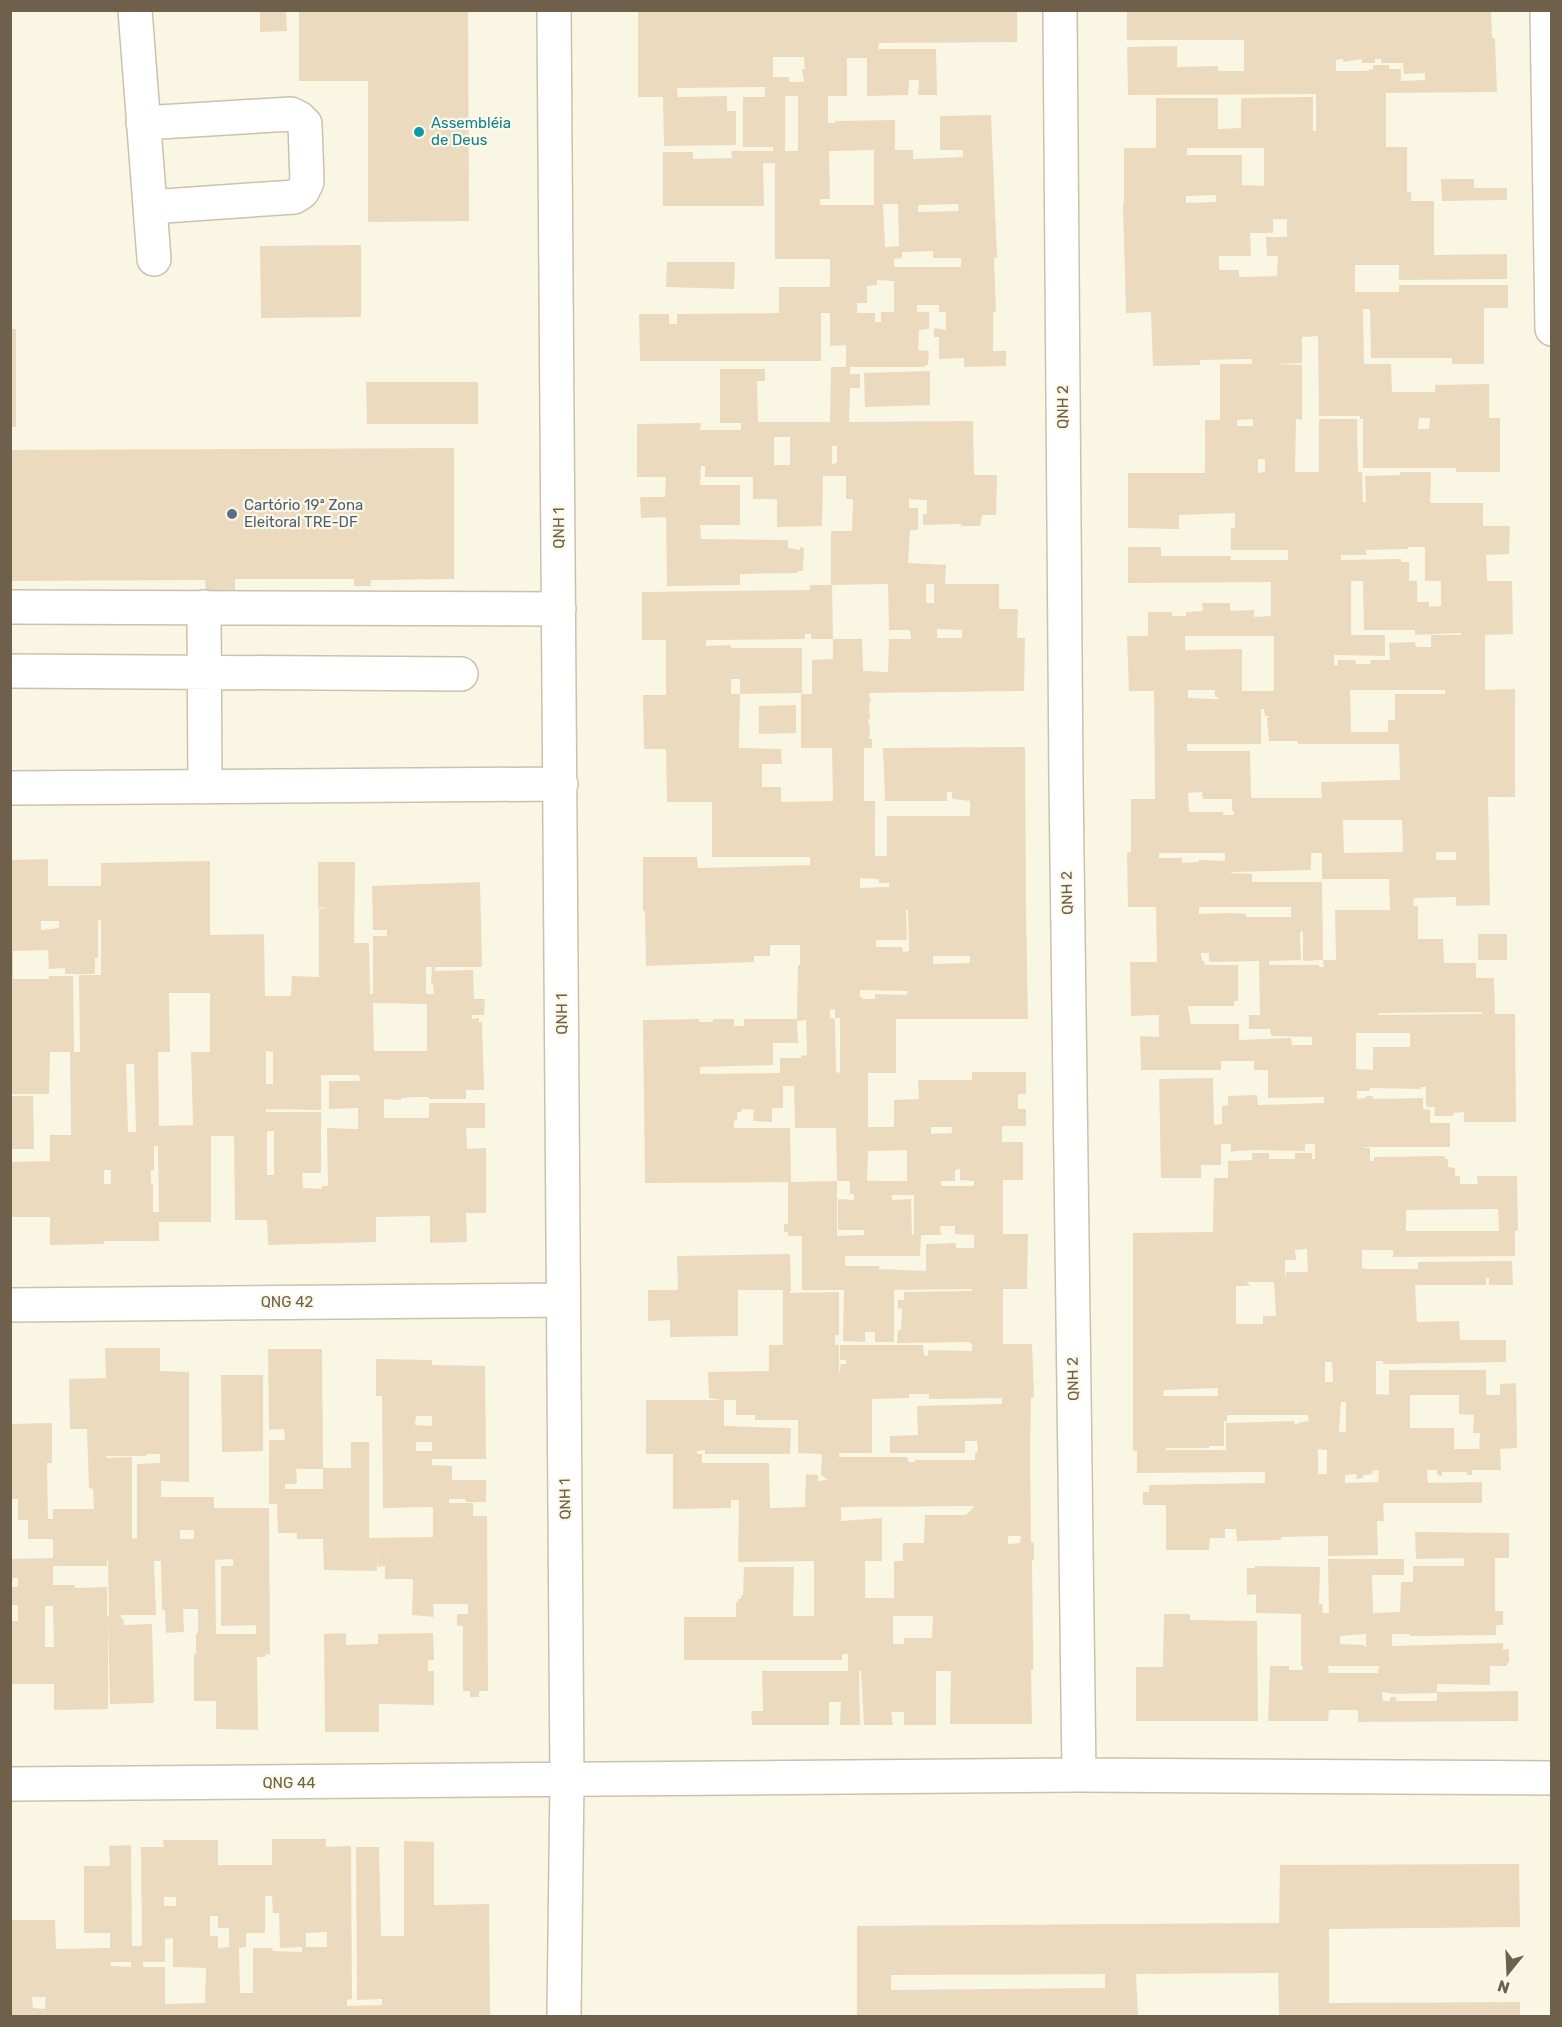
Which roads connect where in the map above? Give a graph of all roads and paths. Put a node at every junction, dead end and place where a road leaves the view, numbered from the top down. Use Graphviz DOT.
graph roads {
  1 [pos="135,10"];
  2 [pos="554,10"];
  3 [pos="1060,10"];
  4 [pos="1547,10"];
  5 [pos="143,123"];
  6 [pos="150,207"];
  7 [pos="154,259"];
  8 [pos="1551,329"];
  9 [pos="10,607"];
  10 [pos="204,607"];
  11 [pos="560,609"];
  12 [pos="10,671"];
  13 [pos="205,672"];
  14 [pos="461,674"];
  15 [pos="561,784"];
  16 [pos="206,787"];
  17 [pos="10,788"];
  18 [pos="563,1300"];
  19 [pos="10,1305"];
  20 [pos="1078,1775"];
  21 [pos="1551,1778"];
  22 [pos="567,1781"];
  23 [pos="10,1784"];
  24 [pos="564,2016"];
  1 -- 5 [label="street"];
  2 -- 11 [label="street, QNH 1"];
  3 -- 20 [label="street, QNH 2"];
  4 -- 8 [label="street"];
  5 -- 6 [label="street"];
  5 -- 6 [label="street"];
  6 -- 7 [label="street"];
  9 -- 10 [label="street"];
  10 -- 11 [label="street"];
  10 -- 13 [label="street"];
  11 -- 15 [label="street, QNH 1"];
  12 -- 13 [label="street"];
  13 -- 14 [label="street"];
  13 -- 16 [label="street"];
  15 -- 16 [label="street"];
  15 -- 18 [label="street, QNH 1"];
  16 -- 17 [label="street"];
  18 -- 19 [label="street, QNG 42"];
  18 -- 22 [label="street, QNH 1"];
  20 -- 21 [label="street, QNG 44"];
  20 -- 22 [label="street, QNG 44"];
  22 -- 23 [label="street, QNG 44"];
  22 -- 24 [label="street, QNH 1"];
}
